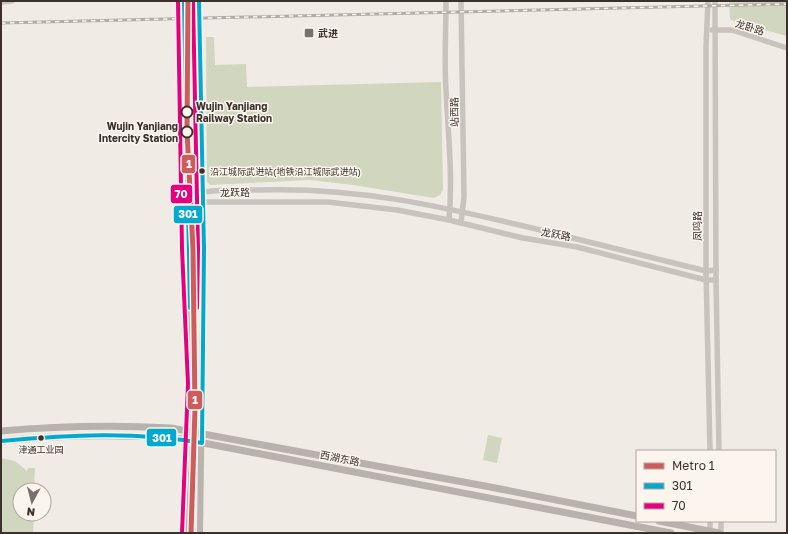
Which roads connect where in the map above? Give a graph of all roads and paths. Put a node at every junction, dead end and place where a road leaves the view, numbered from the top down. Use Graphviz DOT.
graph roads {
  1 [pos="12,1"];
  2 [pos="184,1"];
  3 [pos="199,1"];
  4 [pos="446,1"];
  5 [pos="461,1"];
  6 [pos="708,1"];
  7 [pos="715,1"];
  8 [pos="1,2"];
  9 [pos="708,30"];
  10 [pos="715,30"];
  11 [pos="787,48"];
  12 [pos="202,192"];
  13 [pos="188,195"];
  14 [pos="202,202"];
  15 [pos="450,208"];
  16 [pos="461,211"];
  17 [pos="449,220"];
  18 [pos="461,223"];
  19 [pos="706,270"];
  20 [pos="716,270"];
  21 [pos="706,280"];
  22 [pos="716,280"];
  23 [pos="1,431"];
  24 [pos="193,432"];
  25 [pos="203,434"];
  26 [pos="193,440"];
  27 [pos="1,441"];
  28 [pos="202,442"];
  29 [pos="710,450"];
  30 [pos="719,450"];
  31 [pos="636,516"];
  32 [pos="665,522"];
  33 [pos="721,522"];
  34 [pos="710,532"];
  35 [pos="188,533"];
  36 [pos="200,533"];
  37 [pos="671,533"];
  38 [pos="720,533"];
  1 -- 8 [label="street"];
  2 -- 13 [label="main road"];
  3 -- 12 [label="main road"];
  4 -- 15 [label="street, 站西路"];
  5 -- 16 [label="street, 站西路"];
  6 -- 9 [label="street, 凤鸣路"];
  7 -- 10 [label="street, 凤鸣路"];
  9 -- 10 [label="street, 龙卧路"];
  9 -- 19 [label="street, 凤鸣路"];
  10 -- 11 [label="street, 龙卧路"];
  10 -- 20 [label="street, 凤鸣路"];
  12 -- 13 [label="street, 龙跃路"];
  12 -- 14 [label="main road"];
  12 -- 15 [label="street, 龙跃路"];
  13 -- 14 [label="street, 龙跃路"];
  13 -- 24 [label="main road"];
  14 -- 17 [label="street, 龙跃路"];
  14 -- 25 [label="main road"];
  15 -- 16 [label="street, 龙跃路"];
  15 -- 17 [label="street, 站西路"];
  16 -- 18 [label="street, 站西路"];
  16 -- 19 [label="street, 龙跃路"];
  17 -- 18 [label="street, 龙跃路"];
  18 -- 21 [label="street, 龙跃路"];
  19 -- 20 [label="street, 龙跃路"];
  19 -- 21 [label="street, 凤鸣路"];
  20 -- 22 [label="street, 凤鸣路"];
  21 -- 22 [label="street, 龙跃路"];
  21 -- 29 [label="street, 凤鸣路"];
  22 -- 30 [label="street, 凤鸣路"];
  23 -- 24 [label="main road, 西湖东路"];
  24 -- 25 [label="main road, 西湖东路"];
  24 -- 26 [label="main road"];
  25 -- 28 [label="main road"];
  25 -- 31 [label="main road, 西湖东路"];
  26 -- 27 [label="main road, 西湖东路"];
  26 -- 28 [label="main road, 西湖东路"];
  26 -- 35 [label="main road"];
  28 -- 36 [label="main road"];
  28 -- 37 [label="main road, 西湖东路"];
  32 -- 34 [label="main road"];
  33 -- 38 [label="street"];
  34 -- 38 [label="main road"];
}
